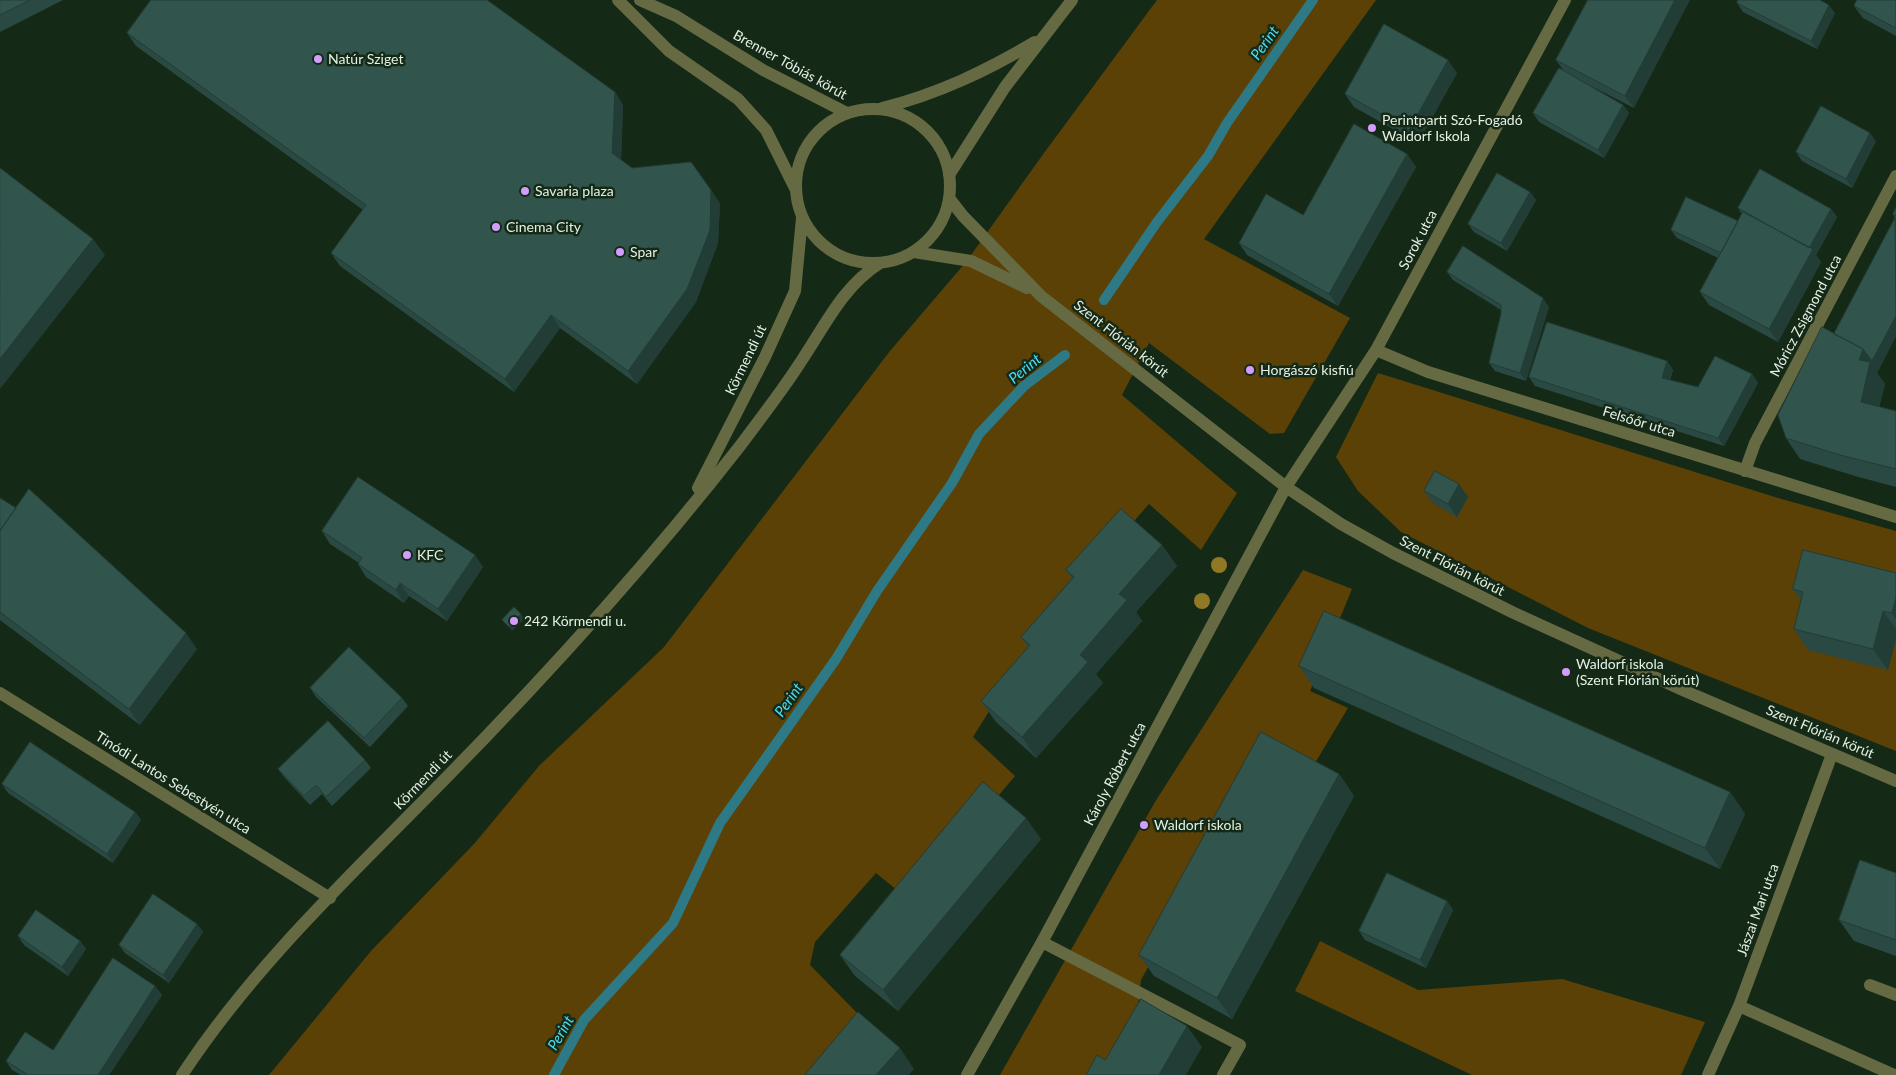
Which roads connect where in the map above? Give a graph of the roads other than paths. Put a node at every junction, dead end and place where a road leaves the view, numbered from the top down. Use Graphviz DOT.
graph roads {
  1 [pos="618,0"];
  2 [pos="640,0"];
  3 [pos="1072,0"];
  4 [pos="1565,0"];
  5 [pos="1042,38"];
  6 [pos="877,109"];
  7 [pos="847,113"];
  8 [pos="950,175"];
  9 [pos="1896,176"];
  10 [pos="796,190"];
  11 [pos="950,198"];
  12 [pos="802,216"];
  13 [pos="914,252"];
  14 [pos="880,263"];
  15 [pos="1008,271"];
  16 [pos="1376,350"];
  17 [pos="1745,471"];
  18 [pos="1286,487"];
  19 [pos="688,508"];
  20 [pos="1896,516"];
  21 [pos="0,693"];
  22 [pos="1832,754"];
  23 [pos="1896,781"];
  24 [pos="330,898"];
  25 [pos="1042,942"];
  26 [pos="1870,985"];
  27 [pos="1896,995"];
  28 [pos="1739,1006"];
  29 [pos="182,1075"];
  30 [pos="967,1075"];
  31 [pos="1223,1075"];
  32 [pos="1708,1075"];
  33 [pos="1894,1075"];
  1 -- 10 [label="street"];
  2 -- 7 [label="street, Brenner Tóbiás körút"];
  3 -- 5 [label="street"];
  4 -- 16 [label="street, Sorok utca"];
  5 -- 6 [label="street"];
  5 -- 8 [label="street"];
  6 -- 7 [label="street"];
  6 -- 8 [label="street"];
  7 -- 10 [label="street"];
  8 -- 11 [label="street"];
  9 -- 17 [label="street, Móricz Zsigmond utca"];
  10 -- 12 [label="street"];
  11 -- 13 [label="street"];
  11 -- 15 [label="street, Szent Flórián körút"];
  12 -- 14 [label="street"];
  12 -- 19 [label="street, Körmendi út"];
  13 -- 14 [label="street"];
  13 -- 15 [label="street, Szent Flórián körút"];
  14 -- 19 [label="street, Körmendi út"];
  15 -- 18 [label="street, Szent Flórián körút"];
  16 -- 17 [label="street, Felsőőr utca"];
  16 -- 18 [label="street, Sorok utca"];
  17 -- 20 [label="street, Felsőőr utca"];
  18 -- 22 [label="street, Szent Flórián körút"];
  18 -- 25 [label="street, Károly Róbert utca"];
  19 -- 24 [label="street, Körmendi út"];
  21 -- 24 [label="street, Tinódi Lantos Sebestyén utca"];
  22 -- 23 [label="street, Szent Flórián körút"];
  22 -- 28 [label="street, Jászai Mari utca"];
  24 -- 29 [label="street, Körmendi út"];
  25 -- 30 [label="street, Károly Róbert utca"];
  25 -- 31 [label="street"];
  26 -- 27 [label="street"];
  28 -- 32 [label="street, Jászai Mari utca"];
  28 -- 33 [label="street"];
}
